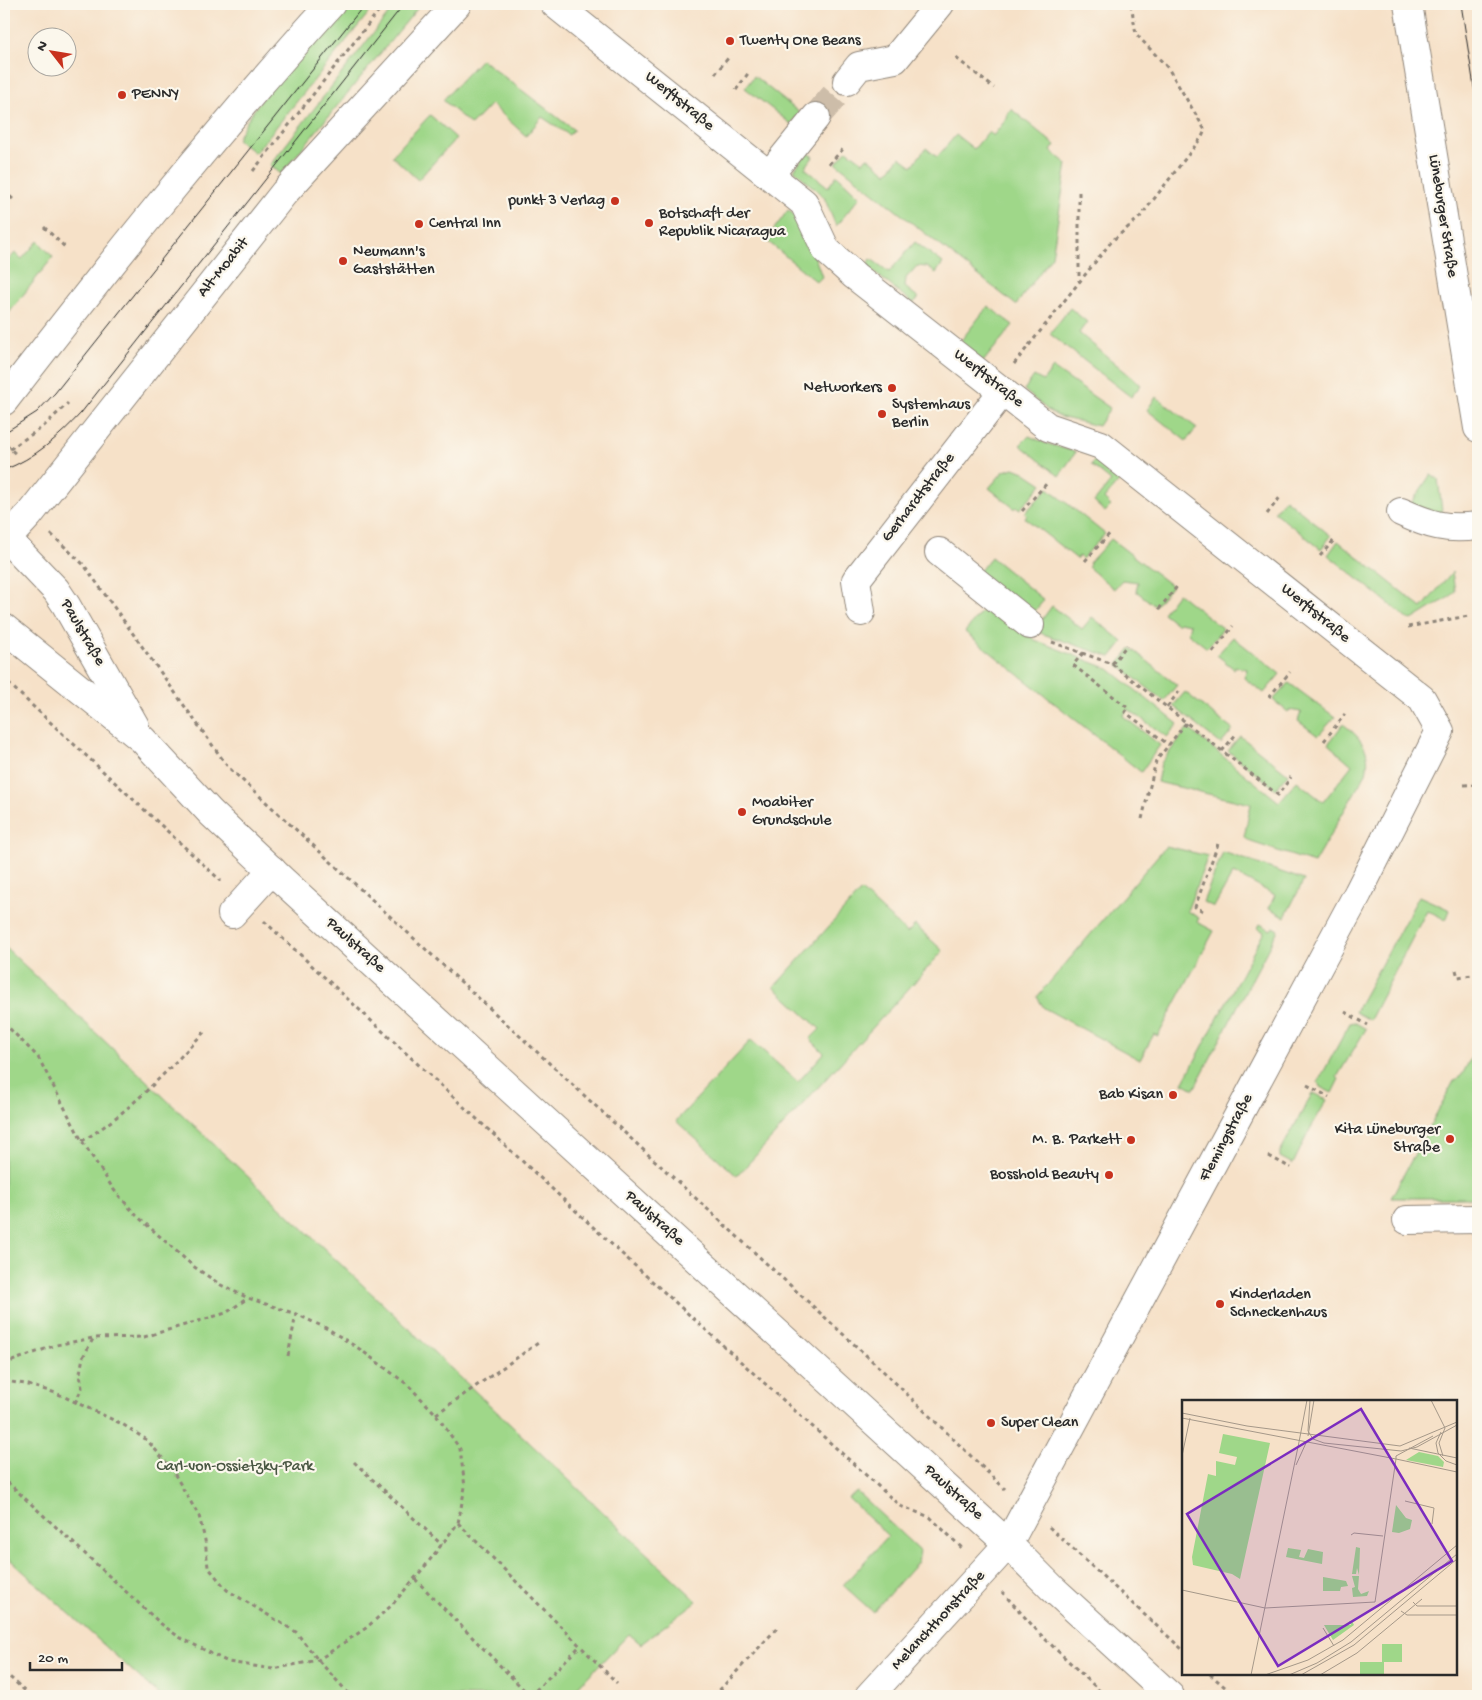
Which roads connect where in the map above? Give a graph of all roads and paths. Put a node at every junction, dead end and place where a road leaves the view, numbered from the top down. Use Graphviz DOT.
graph roads {
  1 [pos="330,4"];
  2 [pos="384,4"];
  3 [pos="457,4"];
  4 [pos="554,4"];
  5 [pos="940,4"];
  6 [pos="1131,4"];
  7 [pos="1408,4"];
  8 [pos="729,57"];
  9 [pos="956,58"];
  10 [pos="749,72"];
  11 [pos="715,74"];
  12 [pos="847,81"];
  13 [pos="994,88"];
  14 [pos="736,90"];
  15 [pos="816,117"];
  16 [pos="844,148"];
  17 [pos="829,164"];
  18 [pos="253,171"];
  19 [pos="770,174"];
  20 [pos="4,191"];
  21 [pos="1079,192"];
  22 [pos="15,201"];
  23 [pos="44,227"];
  24 [pos="66,249"];
  25 [pos="1079,282"];
  26 [pos="999,388"];
  27 [pos="4,401"];
  28 [pos="68,403"];
  29 [pos="1478,428"];
  30 [pos="6,445"];
  31 [pos="10,449"];
  32 [pos="16,455"];
  33 [pos="1047,482"];
  34 [pos="1281,496"];
  35 [pos="1022,511"];
  36 [pos="1401,512"];
  37 [pos="1267,514"];
  38 [pos="1478,526"];
  39 [pos="1111,532"];
  40 [pos="5,539"];
  41 [pos="1334,539"];
  42 [pos="939,552"];
  43 [pos="1320,556"];
  44 [pos="1085,561"];
  45 [pos="91,576"];
  46 [pos="1179,584"];
  47 [pos="1159,609"];
  48 [pos="862,612"];
  49 [pos="1468,616"];
  50 [pos="1030,625"];
  51 [pos="1233,626"];
  52 [pos="1408,627"];
  53 [pos="4,628"];
  54 [pos="1127,645"];
  55 [pos="1212,652"];
  56 [pos="1083,653"];
  57 [pos="4,662"];
  58 [pos="1112,664"];
  59 [pos="1290,672"];
  60 [pos="1181,689"];
  61 [pos="1269,697"];
  62 [pos="1167,707"];
  63 [pos="1345,714"];
  64 [pos="1186,723"];
  65 [pos="1440,731"];
  66 [pos="1237,733"];
  67 [pos="142,738"];
  68 [pos="1324,741"];
  69 [pos="1169,745"];
  70 [pos="1222,751"];
  71 [pos="1291,777"];
  72 [pos="1478,784"];
  73 [pos="1464,785"];
  74 [pos="1142,818"];
  75 [pos="1220,841"];
  76 [pos="272,870"];
  77 [pos="237,908"];
  78 [pos="1203,911"];
  79 [pos="1456,970"];
  80 [pos="1478,974"];
  81 [pos="1345,1012"];
  82 [pos="4,1023"];
  83 [pos="1368,1024"];
  84 [pos="204,1032"];
  85 [pos="1307,1085"];
  86 [pos="1329,1097"];
  87 [pos="82,1141"];
  88 [pos="1269,1156"];
  89 [pos="1291,1168"];
  90 [pos="1478,1219"];
  91 [pos="1407,1220"];
  92 [pos="248,1298"];
  93 [pos="296,1314"];
  94 [pos="93,1338"];
  95 [pos="541,1341"];
  96 [pos="288,1356"];
  97 [pos="4,1364"];
  98 [pos="4,1381"];
  99 [pos="75,1403"];
  100 [pos="436,1414"];
  101 [pos="354,1462"];
  102 [pos="989,1475"];
  103 [pos="4,1479"];
  104 [pos="458,1523"];
  105 [pos="955,1540"];
  106 [pos="1064,1542"];
  107 [pos="1008,1544"];
  108 [pos="442,1545"];
  109 [pos="415,1579"];
  110 [pos="1018,1609"];
  111 [pos="779,1626"];
  112 [pos="580,1646"];
  113 [pos="1182,1649"];
  114 [pos="318,1660"];
  115 [pos="4,1672"];
  116 [pos="1211,1675"];
  117 [pos="617,1683"];
  118 [pos="31,1696"];
  119 [pos="351,1696"];
  120 [pos="522,1696"];
  121 [pos="530,1696"];
  122 [pos="714,1696"];
  123 [pos="869,1696"];
  124 [pos="1105,1696"];
  125 [pos="1170,1696"];
  126 [pos="1235,1696"];
  1 -- 27 [label="street"];
  2 -- 18 [label="path"];
  3 -- 40 [label="street, Alt-Moabit"];
  4 -- 19 [label="street, Werftstraße"];
  5 -- 12 [label="street"];
  6 -- 25 [label="path"];
  7 -- 29 [label="street, Lüneburger Straße"];
  8 -- 11 [label="path"];
  9 -- 13 [label="path"];
  10 -- 14 [label="path"];
  15 -- 19 [label="street"];
  16 -- 17 [label="path"];
  19 -- 26 [label="street, Werftstraße"];
  20 -- 22 [label="path"];
  21 -- 25 [label="path"];
  23 -- 24 [label="path"];
  25 -- 26 [label="path"];
  26 -- 48 [label="street, Gerhardtstraße"];
  26 -- 65 [label="street, Werftstraße"];
  28 -- 31 [label="path"];
  30 -- 31 [label="path"];
  31 -- 32 [label="path"];
  33 -- 35 [label="path"];
  34 -- 37 [label="path"];
  36 -- 38 [label="street"];
  39 -- 44 [label="path"];
  40 -- 67 [label="street, Paulstraße"];
  41 -- 43 [label="path"];
  42 -- 50 [label="street"];
  45 -- 102 [label="path"];
  46 -- 47 [label="path"];
  49 -- 52 [label="path"];
  50 -- 56 [label="path"];
  51 -- 55 [label="path"];
  53 -- 67 [label="street, Paulstraße"];
  54 -- 58 [label="path"];
  56 -- 58 [label="path"];
  56 -- 69 [label="path"];
  57 -- 77 [label="path"];
  58 -- 62 [label="path"];
  59 -- 61 [label="path"];
  60 -- 62 [label="path"];
  62 -- 64 [label="path"];
  63 -- 68 [label="path"];
  64 -- 69 [label="path"];
  64 -- 70 [label="path"];
  65 -- 107 [label="street, Flemingstraße"];
  66 -- 70 [label="path"];
  67 -- 76 [label="street, Paulstraße"];
  69 -- 74 [label="path"];
  70 -- 71 [label="path"];
  72 -- 73 [label="path"];
  75 -- 78 [label="path"];
  76 -- 77 [label="street"];
  76 -- 107 [label="street, Paulstraße"];
  77 -- 105 [label="path"];
  79 -- 80 [label="path"];
  81 -- 83 [label="path"];
  82 -- 87 [label="path"];
  84 -- 87 [label="path"];
  85 -- 86 [label="path"];
  87 -- 92 [label="path"];
  88 -- 89 [label="path"];
  90 -- 91 [label="street"];
  92 -- 93 [label="path"];
  92 -- 94 [label="path"];
  93 -- 96 [label="path"];
  93 -- 100 [label="path"];
  94 -- 97 [label="path"];
  94 -- 99 [label="path"];
  95 -- 100 [label="path"];
  98 -- 99 [label="path"];
  99 -- 114 [label="path"];
  100 -- 104 [label="path"];
  101 -- 108 [label="path"];
  103 -- 114 [label="path"];
  104 -- 108 [label="path"];
  104 -- 112 [label="path"];
  106 -- 113 [label="path"];
  107 -- 123 [label="street, Melanchthonstraße"];
  107 -- 125 [label="street, Paulstraße"];
  108 -- 109 [label="path"];
  109 -- 114 [label="path"];
  109 -- 121 [label="path"];
  110 -- 124 [label="path"];
  111 -- 122 [label="path"];
  112 -- 117 [label="path"];
  112 -- 121 [label="path"];
  114 -- 119 [label="path"];
  115 -- 118 [label="path"];
  116 -- 126 [label="path"];
  120 -- 121 [label="path"];
}
